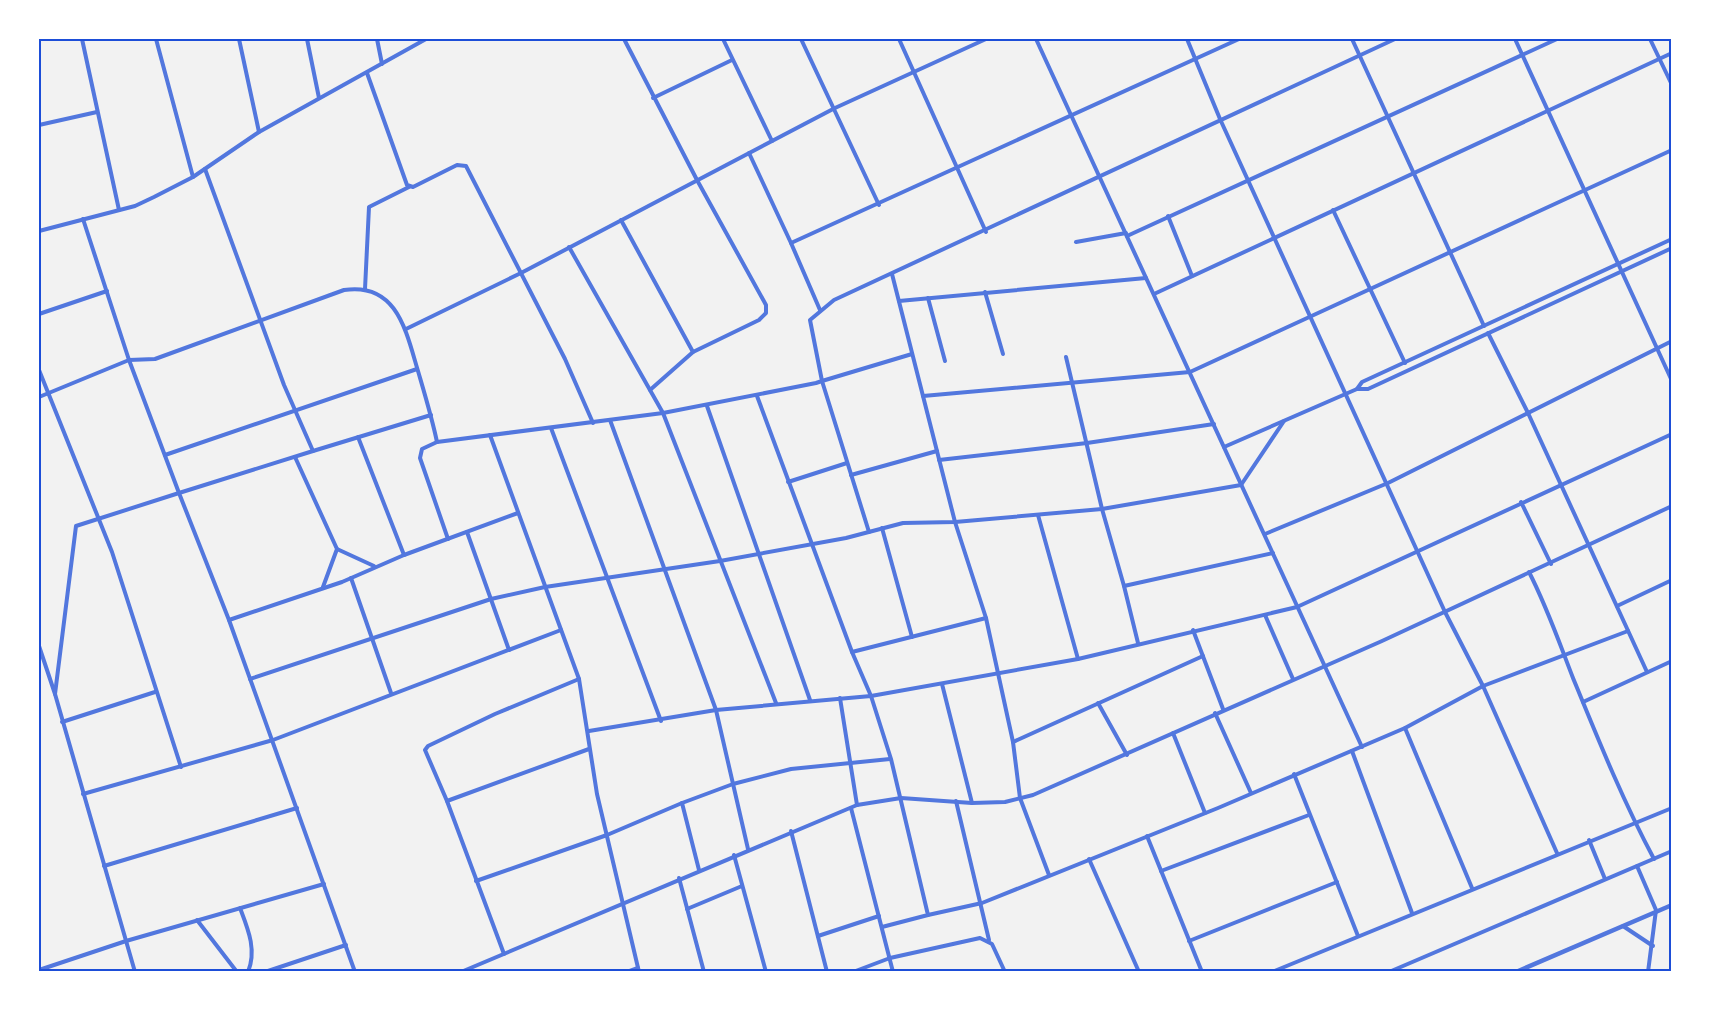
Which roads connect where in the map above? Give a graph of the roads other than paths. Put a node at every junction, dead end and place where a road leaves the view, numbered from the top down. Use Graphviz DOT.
graph roads {
  1 [pos="81,39"];
  2 [pos="156,39"];
  3 [pos="239,39"];
  4 [pos="307,39"];
  5 [pos="377,39"];
  6 [pos="426,39"];
  7 [pos="624,39"];
  8 [pos="723,39"];
  9 [pos="801,39"];
  10 [pos="899,39"];
  11 [pos="986,39"];
  12 [pos="1036,39"];
  13 [pos="1187,39"];
  14 [pos="1239,39"];
  15 [pos="1352,39"];
  16 [pos="1395,39"];
  17 [pos="1515,39"];
  18 [pos="1557,39"];
  19 [pos="1650,39"];
  20 [pos="1672,53"];
  21 [pos="1522,55"];
  22 [pos="1359,56"];
  23 [pos="1196,59"];
  24 [pos="1660,59"];
  25 [pos="732,60"];
  26 [pos="382,64"];
  27 [pos="914,72"];
  28 [pos="367,73"];
  29 [pos="1672,85"];
  30 [pos="319,98"];
  31 [pos="653,98"];
  32 [pos="835,108"];
  33 [pos="1547,111"];
  34 [pos="97,112"];
  35 [pos="1072,116"];
  36 [pos="1388,116"];
  37 [pos="1220,119"];
  38 [pos="39,125"];
  39 [pos="259,132"];
  40 [pos="772,141"];
  41 [pos="1672,150"];
  42 [pos="749,153"];
  43 [pos="205,169"];
  44 [pos="958,169"];
  45 [pos="1414,172"];
  46 [pos="193,177"];
  47 [pos="1100,177"];
  48 [pos="1249,178"];
  49 [pos="697,180"];
  50 [pos="410,187"];
  51 [pos="1584,190"];
  52 [pos="879,205"];
  53 [pos="119,210"];
  54 [pos="1333,210"];
  55 [pos="1168,216"];
  56 [pos="83,219"];
  57 [pos="621,220"];
  58 [pos="39,231"];
  59 [pos="986,232"];
  60 [pos="1126,234"];
  61 [pos="1275,237"];
  62 [pos="1672,238"];
  63 [pos="1076,242"];
  64 [pos="791,243"];
  65 [pos="569,247"];
  66 [pos="1672,248"];
  67 [pos="1451,252"];
  68 [pos="1618,264"];
  69 [pos="1621,271"];
  70 [pos="521,273"];
  71 [pos="892,274"];
  72 [pos="1192,276"];
  73 [pos="1146,278"];
  74 [pos="1370,289"];
  75 [pos="364,290"];
  76 [pos="107,291"];
  77 [pos="985,292"];
  78 [pos="1154,294"];
  79 [pos="928,298"];
  80 [pos="899,300"];
  81 [pos="820,310"];
  82 [pos="39,314"];
  83 [pos="1311,316"];
  84 [pos="262,321"];
  85 [pos="1484,326"];
  86 [pos="406,330"];
  87 [pos="1488,333"];
  88 [pos="1672,341"];
  89 [pos="1657,348"];
  90 [pos="693,352"];
  91 [pos="912,354"];
  92 [pos="1003,354"];
  93 [pos="1066,357"];
  94 [pos="129,360"];
  95 [pos="945,361"];
  96 [pos="1405,363"];
  97 [pos="417,369"];
  98 [pos="39,370"];
  99 [pos="1190,372"];
  100 [pos="1071,380"];
  101 [pos="822,381"];
  102 [pos="1672,381"];
  103 [pos="1357,389"];
  104 [pos="650,390"];
  105 [pos="48,394"];
  106 [pos="1346,394"];
  107 [pos="757,396"];
  108 [pos="923,396"];
  109 [pos="39,397"];
  110 [pos="707,406"];
  111 [pos="295,411"];
  112 [pos="663,413"];
  113 [pos="1528,413"];
  114 [pos="431,415"];
  115 [pos="610,420"];
  116 [pos="1284,421"];
  117 [pos="593,423"];
  118 [pos="1214,424"];
  119 [pos="551,428"];
  120 [pos="1672,434"];
  121 [pos="490,435"];
  122 [pos="358,437"];
  123 [pos="437,442"];
  124 [pos="1087,443"];
  125 [pos="1224,447"];
  126 [pos="937,451"];
  127 [pos="313,452"];
  128 [pos="165,455"];
  129 [pos="295,457"];
  130 [pos="939,460"];
  131 [pos="848,463"];
  132 [pos="851,475"];
  133 [pos="788,482"];
  134 [pos="1388,483"];
  135 [pos="1560,484"];
  136 [pos="1242,485"];
  137 [pos="179,493"];
  138 [pos="1521,502"];
  139 [pos="1672,506"];
  140 [pos="1102,508"];
  141 [pos="518,513"];
  142 [pos="1038,515"];
  143 [pos="98,518"];
  144 [pos="955,522"];
  145 [pos="882,528"];
  146 [pos="467,532"];
  147 [pos="869,532"];
  148 [pos="1265,534"];
  149 [pos="448,539"];
  150 [pos="812,544"];
  151 [pos="1588,544"];
  152 [pos="337,549"];
  153 [pos="1417,550"];
  154 [pos="1273,553"];
  155 [pos="758,554"];
  156 [pos="404,555"];
  157 [pos="720,561"];
  158 [pos="1551,564"];
  159 [pos="375,566"];
  160 [pos="666,569"];
  161 [pos="1529,572"];
  162 [pos="351,578"];
  163 [pos="607,579"];
  164 [pos="1672,580"];
  165 [pos="1124,586"];
  166 [pos="323,587"];
  167 [pos="545,587"];
  168 [pos="491,599"];
  169 [pos="1617,606"];
  170 [pos="1297,607"];
  171 [pos="1445,612"];
  172 [pos="1265,615"];
  173 [pos="986,618"];
  174 [pos="229,620"];
  175 [pos="561,630"];
  176 [pos="1193,630"];
  177 [pos="1628,631"];
  178 [pos="912,637"];
  179 [pos="373,638"];
  180 [pos="1138,644"];
  181 [pos="39,646"];
  182 [pos="509,650"];
  183 [pos="852,652"];
  184 [pos="1564,655"];
  185 [pos="1203,656"];
  186 [pos="1078,659"];
  187 [pos="1672,661"];
  188 [pos="1325,666"];
  189 [pos="1647,672"];
  190 [pos="999,674"];
  191 [pos="250,679"];
  192 [pos="579,679"];
  193 [pos="1293,679"];
  194 [pos="942,684"];
  195 [pos="1483,686"];
  196 [pos="155,692"];
  197 [pos="391,693"];
  198 [pos="55,694"];
  199 [pos="871,696"];
  200 [pos="840,698"];
  201 [pos="810,700"];
  202 [pos="1583,702"];
  203 [pos="776,703"];
  204 [pos="1098,703"];
  205 [pos="1223,709"];
  206 [pos="716,710"];
  207 [pos="1215,713"];
  208 [pos="661,721"];
  209 [pos="62,722"];
  210 [pos="1405,728"];
  211 [pos="589,732"];
  212 [pos="1173,733"];
  213 [pos="273,740"];
  214 [pos="1013,742"];
  215 [pos="1362,747"];
  216 [pos="589,749"];
  217 [pos="1352,751"];
  218 [pos="1126,755"];
  219 [pos="891,759"];
  220 [pos="851,764"];
  221 [pos="181,767"];
  222 [pos="1294,774"];
  223 [pos="733,784"];
  224 [pos="1251,793"];
  225 [pos="82,794"];
  226 [pos="901,798"];
  227 [pos="1020,798"];
  228 [pos="447,801"];
  229 [pos="956,801"];
  230 [pos="682,802"];
  231 [pos="972,803"];
  232 [pos="857,805"];
  233 [pos="297,808"];
  234 [pos="852,808"];
  235 [pos="1672,808"];
  236 [pos="1205,813"];
  237 [pos="1309,815"];
  238 [pos="1635,823"];
  239 [pos="790,831"];
  240 [pos="607,835"];
  241 [pos="1147,836"];
  242 [pos="1589,840"];
  243 [pos="748,849"];
  244 [pos="1672,851"];
  245 [pos="1557,853"];
  246 [pos="734,855"];
  247 [pos="1089,859"];
  248 [pos="1654,859"];
  249 [pos="104,866"];
  250 [pos="1637,866"];
  251 [pos="699,870"];
  252 [pos="1161,871"];
  253 [pos="1049,875"];
  254 [pos="680,878"];
  255 [pos="1605,879"];
  256 [pos="476,880"];
  257 [pos="1337,882"];
  258 [pos="324,884"];
  259 [pos="742,886"];
  260 [pos="1472,888"];
  261 [pos="982,903"];
  262 [pos="621,904"];
  263 [pos="1672,905"];
  264 [pos="240,908"];
  265 [pos="687,909"];
  266 [pos="1656,910"];
  267 [pos="1412,913"];
  268 [pos="928,915"];
  269 [pos="879,916"];
  270 [pos="197,920"];
  271 [pos="1623,926"];
  272 [pos="882,927"];
  273 [pos="818,936"];
  274 [pos="1358,936"];
  275 [pos="990,940"];
  276 [pos="126,941"];
  277 [pos="1189,941"];
  278 [pos="346,945"];
  279 [pos="1653,946"];
  280 [pos="504,954"];
  281 [pos="890,958"];
  282 [pos="40,970"];
  283 [pos="638,970"];
  284 [pos="135,972"];
  285 [pos="237,972"];
  286 [pos="248,972"];
  287 [pos="265,972"];
  288 [pos="355,972"];
  289 [pos="461,972"];
  290 [pos="627,972"];
  291 [pos="704,972"];
  292 [pos="765,972"];
  293 [pos="827,972"];
  294 [pos="853,972"];
  295 [pos="893,972"];
  296 [pos="1005,972"];
  297 [pos="1139,972"];
  298 [pos="1202,972"];
  299 [pos="1272,972"];
  300 [pos="1389,972"];
  301 [pos="1516,972"];
  302 [pos="1647,972"];
  1 -- 34 [label="street"];
  2 -- 46 [label="street"];
  3 -- 39 [label="street"];
  4 -- 30 [label="street"];
  5 -- 26 [label="street"];
  6 -- 26 [label="street"];
  7 -- 31 [label="street"];
  8 -- 25 [label="street"];
  9 -- 32 [label="street"];
  10 -- 27 [label="street"];
  11 -- 27 [label="street"];
  12 -- 35 [label="street"];
  13 -- 23 [label="street"];
  14 -- 23 [label="street"];
  15 -- 22 [label="street"];
  16 -- 22 [label="street"];
  17 -- 21 [label="street"];
  18 -- 21 [label="street"];
  19 -- 24 [label="street"];
  20 -- 24 [label="street"];
  21 -- 33 [label="street"];
  21 -- 36 [label="street"];
  22 -- 36 [label="street"];
  22 -- 37 [label="street"];
  23 -- 35 [label="street"];
  23 -- 37 [label="street"];
  24 -- 29 [label="street"];
  24 -- 33 [label="street"];
  25 -- 31 [label="street"];
  25 -- 40 [label="street"];
  26 -- 28 [label="street"];
  27 -- 32 [label="street"];
  27 -- 44 [label="street"];
  28 -- 30 [label="street"];
  28 -- 50 [label="street"];
  30 -- 39 [label="street"];
  31 -- 49 [label="street"];
  32 -- 40 [label="street"];
  32 -- 52 [label="street"];
  33 -- 45 [label="street"];
  33 -- 51 [label="street"];
  34 -- 38 [label="street"];
  34 -- 53 [label="street"];
  35 -- 44 [label="street"];
  35 -- 47 [label="street"];
  36 -- 45 [label="street"];
  36 -- 48 [label="street"];
  37 -- 47 [label="street"];
  37 -- 48 [label="street"];
  39 -- 43 [label="street"];
  40 -- 42 [label="street"];
  41 -- 51 [label="street"];
  42 -- 49 [label="street"];
  42 -- 64 [label="street"];
  43 -- 46 [label="street"];
  43 -- 84 [label="street"];
  44 -- 52 [label="street"];
  44 -- 59 [label="street"];
  45 -- 54 [label="street"];
  45 -- 67 [label="street"];
  46 -- 53 [label="street"];
  47 -- 59 [label="street"];
  47 -- 60 [label="street"];
  48 -- 55 [label="street"];
  48 -- 61 [label="street"];
  49 -- 57 [label="street"];
  49 -- 90 [label="street"];
  50 -- 70 [label="street"];
  50 -- 75 [label="street"];
  51 -- 67 [label="street"];
  51 -- 68 [label="street"];
  52 -- 64 [label="street"];
  53 -- 56 [label="street"];
  54 -- 61 [label="street"];
  54 -- 74 [label="street"];
  55 -- 60 [label="street"];
  55 -- 72 [label="street"];
  56 -- 58 [label="street"];
  56 -- 76 [label="street"];
  57 -- 65 [label="street"];
  57 -- 90 [label="street"];
  59 -- 71 [label="street"];
  60 -- 63 [label="street"];
  60 -- 73 [label="street"];
  61 -- 72 [label="street"];
  61 -- 83 [label="street"];
  62 -- 68 [label="street"];
  64 -- 81 [label="street"];
  65 -- 70 [label="street"];
  65 -- 104 [label="street"];
  66 -- 69 [label="street"];
  67 -- 74 [label="street"];
  67 -- 85 [label="street"];
  68 -- 69 [label="street"];
  68 -- 85 [label="street"];
  69 -- 87 [label="street"];
  69 -- 89 [label="street"];
  70 -- 86 [label="street"];
  70 -- 117 [label="street"];
  71 -- 80 [label="street"];
  71 -- 81 [label="street"];
  72 -- 78 [label="street"];
  73 -- 77 [label="street"];
  73 -- 78 [label="street"];
  74 -- 83 [label="street"];
  74 -- 96 [label="street"];
  75 -- 84 [label="street"];
  75 -- 86 [label="street"];
  76 -- 82 [label="street"];
  76 -- 94 [label="street"];
  77 -- 79 [label="street"];
  77 -- 92 [label="street"];
  78 -- 99 [label="street"];
  79 -- 80 [label="street"];
  79 -- 95 [label="street"];
  80 -- 91 [label="street"];
  81 -- 101 [label="street"];
  83 -- 99 [label="street"];
  83 -- 106 [label="street"];
  84 -- 94 [label="street"];
  84 -- 111 [label="street"];
  85 -- 96 [label="street"];
  86 -- 97 [label="street"];
  87 -- 103 [label="street"];
  87 -- 113 [label="street"];
  88 -- 89 [label="street"];
  89 -- 102 [label="street"];
  89 -- 113 [label="street"];
  90 -- 104 [label="street"];
  91 -- 101 [label="street"];
  91 -- 108 [label="street"];
  93 -- 100 [label="street"];
  94 -- 105 [label="street"];
  94 -- 128 [label="street"];
  96 -- 103 [label="street"];
  97 -- 111 [label="street"];
  97 -- 114 [label="street"];
  98 -- 105 [label="street"];
  99 -- 100 [label="street"];
  99 -- 118 [label="street"];
  100 -- 108 [label="street"];
  100 -- 124 [label="street"];
  101 -- 107 [label="street"];
  101 -- 131 [label="street"];
  103 -- 106 [label="street"];
  104 -- 112 [label="street"];
  105 -- 109 [label="street"];
  105 -- 143 [label="street"];
  106 -- 116 [label="street"];
  106 -- 134 [label="street"];
  107 -- 110 [label="street"];
  107 -- 133 [label="street"];
  108 -- 126 [label="street"];
  110 -- 112 [label="street"];
  110 -- 155 [label="street"];
  111 -- 127 [label="street"];
  111 -- 128 [label="street"];
  112 -- 115 [label="street"];
  112 -- 157 [label="street"];
  113 -- 134 [label="street"];
  113 -- 135 [label="street"];
  114 -- 122 [label="street"];
  114 -- 123 [label="street"];
  115 -- 117 [label="street"];
  115 -- 160 [label="street"];
  116 -- 125 [label="street"];
  116 -- 136 [label="street"];
  117 -- 119 [label="street"];
  118 -- 124 [label="street"];
  118 -- 125 [label="street"];
  119 -- 121 [label="street"];
  119 -- 163 [label="street"];
  120 -- 135 [label="street"];
  121 -- 123 [label="street"];
  121 -- 141 [label="street"];
  122 -- 127 [label="street"];
  122 -- 156 [label="street"];
  123 -- 149 [label="street"];
  124 -- 130 [label="street"];
  124 -- 140 [label="street"];
  125 -- 136 [label="street"];
  126 -- 130 [label="street"];
  126 -- 132 [label="street"];
  127 -- 129 [label="street"];
  128 -- 137 [label="street"];
  129 -- 137 [label="street"];
  129 -- 152 [label="street"];
  130 -- 144 [label="street"];
  131 -- 132 [label="street"];
  131 -- 133 [label="street"];
  132 -- 147 [label="street"];
  133 -- 150 [label="street"];
  134 -- 148 [label="street"];
  134 -- 153 [label="street"];
  135 -- 138 [label="street"];
  135 -- 151 [label="street"];
  136 -- 140 [label="street"];
  136 -- 148 [label="street"];
  137 -- 143 [label="street"];
  137 -- 174 [label="street"];
  138 -- 153 [label="street"];
  138 -- 158 [label="street"];
  139 -- 151 [label="street"];
  140 -- 142 [label="street"];
  140 -- 165 [label="street"];
  141 -- 146 [label="street"];
  141 -- 167 [label="street"];
  142 -- 144 [label="street"];
  142 -- 186 [label="street"];
  143 -- 196 [label="street"];
  143 -- 198 [label="street"];
  144 -- 145 [label="street"];
  144 -- 173 [label="street"];
  145 -- 147 [label="street"];
  145 -- 178 [label="street"];
  146 -- 149 [label="street"];
  146 -- 168 [label="street"];
  147 -- 150 [label="street"];
  148 -- 154 [label="street"];
  149 -- 156 [label="street"];
  150 -- 155 [label="street"];
  150 -- 183 [label="street"];
  151 -- 158 [label="street"];
  151 -- 169 [label="street"];
  152 -- 159 [label="street"];
  152 -- 166 [label="street"];
  153 -- 170 [label="street"];
  153 -- 171 [label="street"];
  154 -- 165 [label="street"];
  154 -- 170 [label="street"];
  155 -- 157 [label="street"];
  155 -- 201 [label="street"];
  156 -- 159 [label="street"];
  157 -- 160 [label="street"];
  157 -- 203 [label="street"];
  158 -- 161 [label="street"];
  159 -- 162 [label="street"];
  160 -- 163 [label="street"];
  160 -- 206 [label="street"];
  161 -- 171 [label="street"];
  161 -- 184 [label="street"];
  162 -- 166 [label="street"];
  162 -- 179 [label="street"];
  163 -- 167 [label="street"];
  163 -- 208 [label="street"];
  164 -- 169 [label="street"];
  165 -- 180 [label="street"];
  166 -- 174 [label="street"];
  167 -- 168 [label="street"];
  167 -- 175 [label="street"];
  168 -- 179 [label="street"];
  168 -- 182 [label="street"];
  169 -- 177 [label="street"];
  170 -- 172 [label="street"];
  170 -- 188 [label="street"];
  171 -- 188 [label="street"];
  171 -- 195 [label="street"];
  172 -- 176 [label="street"];
  172 -- 193 [label="street"];
  173 -- 178 [label="street"];
  173 -- 190 [label="street"];
  174 -- 191 [label="street"];
  175 -- 182 [label="street"];
  175 -- 192 [label="street"];
  176 -- 180 [label="street"];
  176 -- 185 [label="street"];
  177 -- 184 [label="street"];
  177 -- 189 [label="street"];
  178 -- 183 [label="street"];
  179 -- 191 [label="street"];
  179 -- 197 [label="street"];
  180 -- 186 [label="street"];
  181 -- 198 [label="street"];
  182 -- 197 [label="street"];
  183 -- 199 [label="street"];
  184 -- 195 [label="street"];
  184 -- 202 [label="street"];
  185 -- 204 [label="street"];
  185 -- 205 [label="street"];
  186 -- 190 [label="street"];
  187 -- 189 [label="street"];
  188 -- 193 [label="street"];
  188 -- 215 [label="street"];
  189 -- 202 [label="street"];
  190 -- 194 [label="street"];
  190 -- 214 [label="street"];
  191 -- 213 [label="street"];
  192 -- 211 [label="street"];
  192 -- 228 [label="street"];
  193 -- 205 [label="street"];
  194 -- 199 [label="street"];
  194 -- 231 [label="street"];
  195 -- 210 [label="street"];
  195 -- 245 [label="street"];
  196 -- 209 [label="street"];
  196 -- 221 [label="street"];
  197 -- 213 [label="street"];
  198 -- 209 [label="street"];
  199 -- 200 [label="street"];
  199 -- 219 [label="street"];
  200 -- 201 [label="street"];
  200 -- 220 [label="street"];
  201 -- 203 [label="street"];
  202 -- 238 [label="street"];
  203 -- 206 [label="street"];
  204 -- 214 [label="street"];
  204 -- 218 [label="street"];
  205 -- 207 [label="street"];
  206 -- 208 [label="street"];
  206 -- 223 [label="street"];
  207 -- 212 [label="street"];
  207 -- 224 [label="street"];
  208 -- 211 [label="street"];
  209 -- 225 [label="street"];
  210 -- 215 [label="street"];
  210 -- 260 [label="street"];
  211 -- 216 [label="street"];
  212 -- 218 [label="street"];
  212 -- 236 [label="street"];
  213 -- 221 [label="street"];
  213 -- 233 [label="street"];
  214 -- 227 [label="street"];
  215 -- 217 [label="street"];
  216 -- 228 [label="street"];
  216 -- 240 [label="street"];
  217 -- 222 [label="street"];
  217 -- 267 [label="street"];
  218 -- 227 [label="street"];
  219 -- 220 [label="street"];
  219 -- 226 [label="street"];
  220 -- 223 [label="street"];
  220 -- 232 [label="street"];
  221 -- 225 [label="street"];
  222 -- 224 [label="street"];
  222 -- 237 [label="street"];
  223 -- 230 [label="street"];
  223 -- 243 [label="street"];
  224 -- 236 [label="street"];
  225 -- 249 [label="street"];
  226 -- 229 [label="street"];
  226 -- 232 [label="street"];
  226 -- 268 [label="street"];
  227 -- 231 [label="street"];
  227 -- 253 [label="street"];
  228 -- 256 [label="street"];
  229 -- 231 [label="street"];
  229 -- 261 [label="street"];
  230 -- 240 [label="street"];
  230 -- 251 [label="street"];
  232 -- 234 [label="street"];
  233 -- 249 [label="street"];
  233 -- 258 [label="street"];
  234 -- 239 [label="street"];
  234 -- 269 [label="street"];
  235 -- 238 [label="street"];
  236 -- 241 [label="street"];
  237 -- 252 [label="street"];
  237 -- 257 [label="street"];
  238 -- 242 [label="street"];
  238 -- 248 [label="street"];
  239 -- 243 [label="street"];
  239 -- 273 [label="street"];
  240 -- 256 [label="street"];
  240 -- 262 [label="street"];
  241 -- 247 [label="street"];
  241 -- 252 [label="street"];
  242 -- 245 [label="street"];
  242 -- 255 [label="street"];
  243 -- 246 [label="street"];
  244 -- 248 [label="street"];
  245 -- 260 [label="street"];
  246 -- 251 [label="street"];
  246 -- 259 [label="street"];
  247 -- 253 [label="street"];
  247 -- 297 [label="street"];
  248 -- 250 [label="street"];
  249 -- 276 [label="street"];
  250 -- 255 [label="street"];
  250 -- 266 [label="street"];
  251 -- 254 [label="street"];
  252 -- 277 [label="street"];
  253 -- 261 [label="street"];
  254 -- 262 [label="street"];
  254 -- 265 [label="street"];
  255 -- 300 [label="street"];
  256 -- 280 [label="street"];
  257 -- 274 [label="street"];
  257 -- 277 [label="street"];
  258 -- 264 [label="street"];
  258 -- 278 [label="street"];
  259 -- 265 [label="street"];
  259 -- 292 [label="street"];
  260 -- 267 [label="street"];
  261 -- 268 [label="street"];
  261 -- 275 [label="street"];
  262 -- 280 [label="street"];
  262 -- 283 [label="street"];
  263 -- 266 [label="street"];
  264 -- 270 [label="street"];
  264 -- 286 [label="street"];
  265 -- 291 [label="street"];
  266 -- 271 [label="street"];
  266 -- 279 [label="street"];
  267 -- 274 [label="street"];
  268 -- 272 [label="street"];
  269 -- 272 [label="street"];
  269 -- 273 [label="street"];
  270 -- 276 [label="street"];
  270 -- 285 [label="street"];
  271 -- 279 [label="street"];
  271 -- 301 [label="street"];
  272 -- 281 [label="street"];
  273 -- 293 [label="street"];
  274 -- 299 [label="street"];
  275 -- 281 [label="street"];
  275 -- 296 [label="street"];
  276 -- 282 [label="street"];
  276 -- 284 [label="street"];
  277 -- 298 [label="street"];
  278 -- 287 [label="street"];
  278 -- 288 [label="street"];
  279 -- 302 [label="street"];
  280 -- 289 [label="street"];
  281 -- 294 [label="street"];
  281 -- 295 [label="street"];
  283 -- 290 [label="street"];
}
